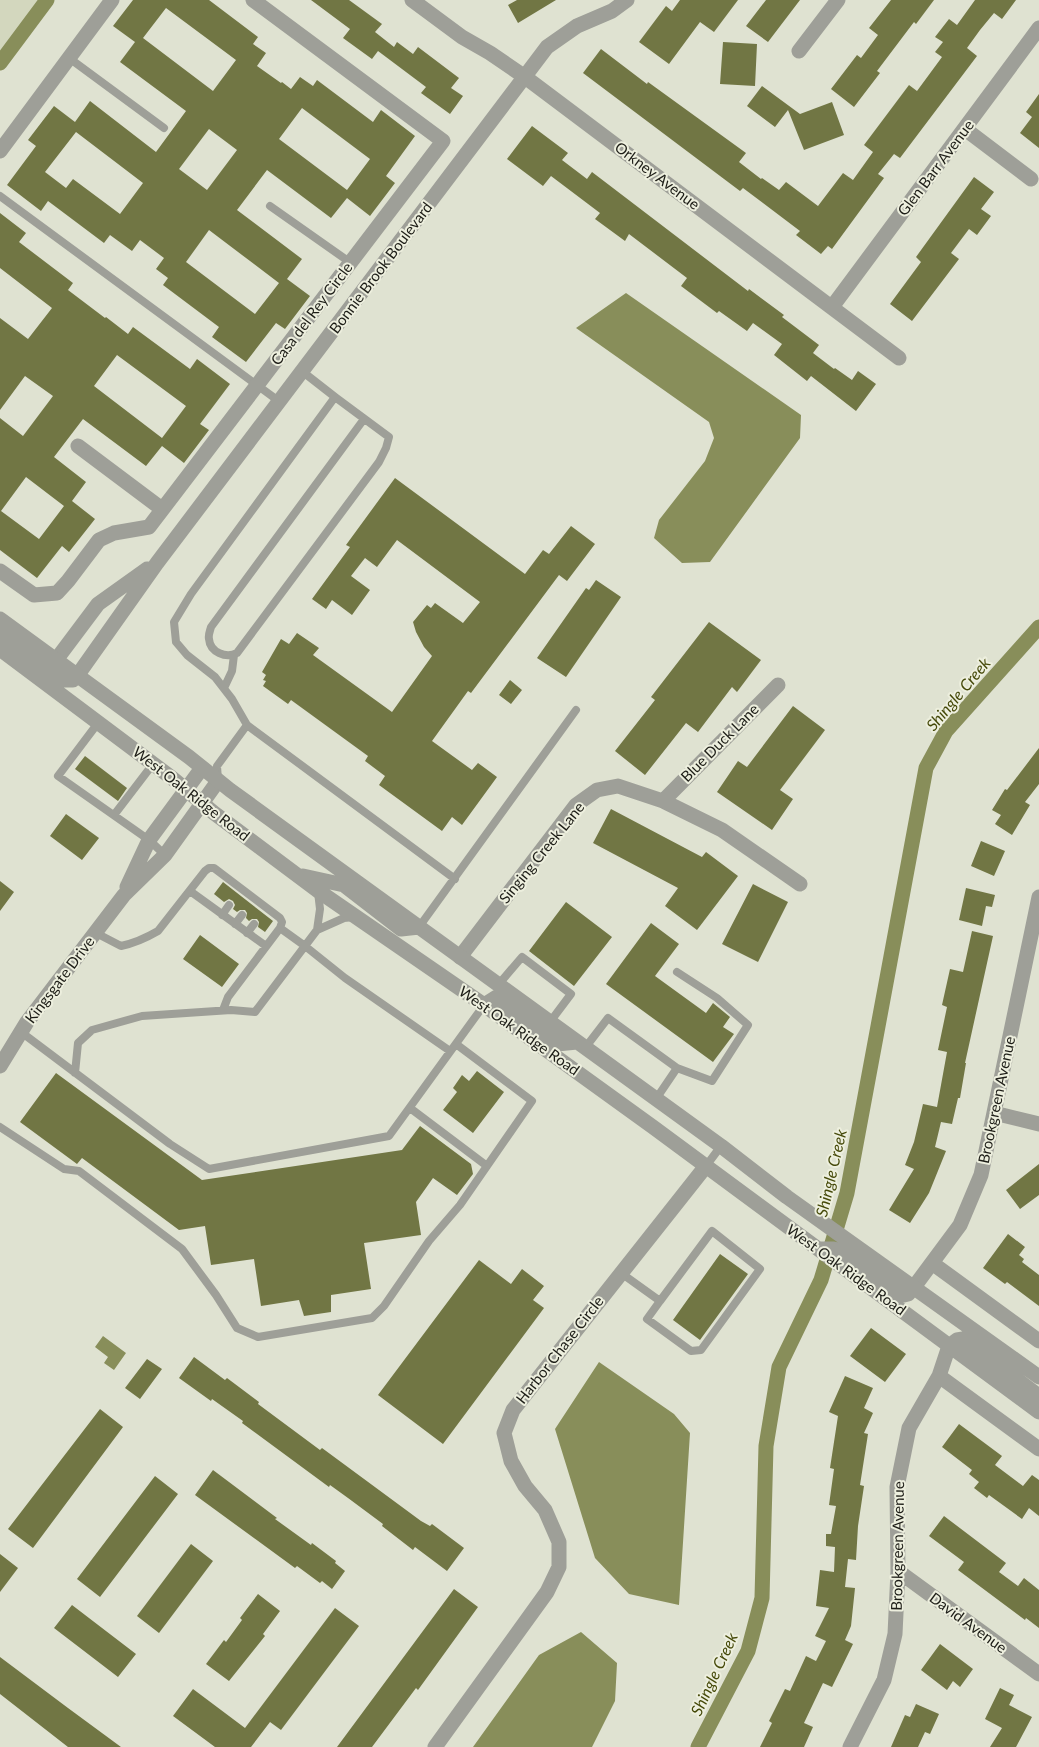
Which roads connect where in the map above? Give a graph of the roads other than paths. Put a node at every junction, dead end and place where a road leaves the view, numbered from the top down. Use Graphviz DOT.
graph roads {
  1 [pos="112,0"];
  2 [pos="253,0"];
  3 [pos="412,0"];
  4 [pos="627,0"];
  5 [pos="838,0"];
  6 [pos="1039,28"];
  7 [pos="799,51"];
  8 [pos="69,58"];
  9 [pos="525,77"];
  10 [pos="164,128"];
  11 [pos="965,129"];
  12 [pos="0,151"];
  13 [pos="1031,179"];
  14 [pos="0,196"];
  15 [pos="270,206"];
  16 [pos="351,263"];
  17 [pos="832,307"];
  18 [pos="899,358"];
  19 [pos="303,372"];
  20 [pos="258,385"];
  21 [pos="335,397"];
  22 [pos="280,402"];
  23 [pos="364,419"];
  24 [pos="78,446"];
  25 [pos="162,508"];
  26 [pos="157,563"];
  27 [pos="0,571"];
  28 [pos="0,619"];
  29 [pos="0,636"];
  30 [pos="0,649"];
  31 [pos="234,655"];
  32 [pos="56,660"];
  33 [pos="77,676"];
  34 [pos="778,685"];
  35 [pos="224,688"];
  36 [pos="576,710"];
  37 [pos="98,723"];
  38 [pos="247,725"];
  39 [pos="153,764"];
  40 [pos="209,767"];
  41 [pos="218,781"];
  42 [pos="186,790"];
  43 [pos="663,801"];
  44 [pos="202,803"];
  45 [pos="114,815"];
  46 [pos="149,840"];
  47 [pos="165,855"];
  48 [pos="297,875"];
  49 [pos="454,879"];
  50 [pos="800,884"];
  51 [pos="317,890"];
  52 [pos="190,891"];
  53 [pos="124,895"];
  54 [pos="1039,897"];
  55 [pos="229,905"];
  56 [pos="222,914"];
  57 [pos="242,915"];
  58 [pos="354,917"];
  59 [pos="235,924"];
  60 [pos="254,924"];
  61 [pos="419,927"];
  62 [pos="280,928"];
  63 [pos="317,930"];
  64 [pos="247,932"];
  65 [pos="96,933"];
  66 [pos="266,946"];
  67 [pos="305,946"];
  68 [pos="460,957"];
  69 [pos="677,972"];
  70 [pos="498,985"];
  71 [pos="484,1005"];
  72 [pos="223,1010"];
  73 [pos="550,1022"];
  74 [pos="21,1032"];
  75 [pos="456,1044"];
  76 [pos="581,1045"];
  77 [pos="450,1051"];
  78 [pos="0,1066"];
  79 [pos="677,1068"];
  80 [pos="75,1073"];
  81 [pos="656,1099"];
  82 [pos="410,1108"];
  83 [pos="994,1112"];
  84 [pos="1039,1124"];
  85 [pos="0,1127"];
  86 [pos="721,1146"];
  87 [pos="487,1166"];
  88 [pos="706,1166"];
  89 [pos="818,1249"];
  90 [pos="932,1263"];
  91 [pos="621,1273"];
  92 [pos="914,1287"];
  93 [pos="660,1301"];
  94 [pos="1039,1341"];
  95 [pos="949,1346"];
  96 [pos="938,1376"];
  97 [pos="1039,1377"];
  98 [pos="1039,1396"];
  99 [pos="1039,1412"];
  100 [pos="1039,1449"];
  101 [pos="898,1571"];
  102 [pos="1039,1674"];
  103 [pos="434,1747"];
  104 [pos="850,1747"];
  1 -- 8 [label="street"];
  2 -- 16 [label="street, Casa del Rey Circle"];
  3 -- 9 [label="street, Orkney Avenue"];
  4 -- 9 [label="street, Bonnie Brook Boulevard"];
  5 -- 7 [label="street"];
  6 -- 11 [label="street, Glen Barr Avenue"];
  8 -- 10 [label="lane"];
  8 -- 12 [label="street"];
  9 -- 17 [label="street, Orkney Avenue"];
  9 -- 19 [label="street, Bonnie Brook Boulevard"];
  11 -- 13 [label="street"];
  11 -- 17 [label="street, Glen Barr Avenue"];
  14 -- 20 [label="lane"];
  15 -- 16 [label="lane"];
  16 -- 20 [label="street, Casa del Rey Circle"];
  17 -- 18 [label="street, Orkney Avenue"];
  19 -- 21 [label="lane"];
  19 -- 22 [label="street, Bonnie Brook Boulevard"];
  20 -- 22 [label="lane"];
  20 -- 25 [label="street, Casa del Rey Circle"];
  21 -- 23 [label="lane"];
  21 -- 35 [label="lane"];
  22 -- 26 [label="street, Bonnie Brook Boulevard"];
  23 -- 31 [label="lane"];
  23 -- 31 [label="lane"];
  24 -- 25 [label="street"];
  25 -- 27 [label="street, Casa del Rey Circle"];
  26 -- 32 [label="street, Bonnie Brook Boulevard"];
  26 -- 33 [label="street, Bonnie Brook Boulevard"];
  28 -- 32 [label="street, West Oak Ridge Road"];
  29 -- 33 [label="street"];
  30 -- 37 [label="street, West Oak Ridge Road"];
  31 -- 35 [label="lane"];
  32 -- 33 [label="street, West Oak Ridge Road"];
  33 -- 40 [label="street, West Oak Ridge Road"];
  34 -- 43 [label="street, Blue Duck Lane"];
  35 -- 38 [label="lane"];
  36 -- 49 [label="lane"];
  37 -- 39 [label="street, West Oak Ridge Road"];
  37 -- 45 [label="lane"];
  38 -- 40 [label="lane"];
  38 -- 49 [label="lane"];
  39 -- 42 [label="street, West Oak Ridge Road"];
  39 -- 45 [label="lane"];
  40 -- 41 [label="street, West Oak Ridge Road"];
  40 -- 42 [label="street, Kingsgate Drive"];
  41 -- 44 [label="street, Kingsgate Drive"];
  41 -- 61 [label="street, West Oak Ridge Road"];
  42 -- 44 [label="street, West Oak Ridge Road"];
  42 -- 46 [label="street, Kingsgate Drive"];
  43 -- 50 [label="street, Singing Creek Lane"];
  43 -- 68 [label="street, Singing Creek Lane"];
  44 -- 47 [label="street, Kingsgate Drive"];
  44 -- 48 [label="street, West Oak Ridge Road"];
  45 -- 46 [label="lane"];
  46 -- 47 [label="lane"];
  46 -- 53 [label="street, Kingsgate Drive"];
  47 -- 53 [label="street, Kingsgate Drive"];
  48 -- 51 [label="street, West Oak Ridge Road"];
  48 -- 61 [label="street"];
  49 -- 61 [label="lane"];
  51 -- 58 [label="street, West Oak Ridge Road"];
  51 -- 63 [label="lane"];
  52 -- 56 [label="lane"];
  52 -- 62 [label="lane"];
  52 -- 65 [label="lane"];
  53 -- 65 [label="street, Kingsgate Drive"];
  54 -- 83 [label="street, Brookgreen Avenue"];
  55 -- 56 [label="lane"];
  56 -- 59 [label="lane"];
  57 -- 59 [label="lane"];
  58 -- 63 [label="lane"];
  58 -- 71 [label="street, West Oak Ridge Road"];
  59 -- 64 [label="lane"];
  60 -- 64 [label="lane"];
  61 -- 68 [label="street, West Oak Ridge Road"];
  62 -- 66 [label="lane"];
  62 -- 67 [label="lane"];
  63 -- 67 [label="lane"];
  64 -- 66 [label="lane"];
  65 -- 74 [label="street, Kingsgate Drive"];
  66 -- 72 [label="lane"];
  67 -- 72 [label="lane"];
  67 -- 77 [label="lane"];
  68 -- 70 [label="street, West Oak Ridge Road"];
  69 -- 79 [label="lane"];
  70 -- 73 [label="street, West Oak Ridge Road"];
  70 -- 73 [label="lane"];
  71 -- 75 [label="lane"];
  71 -- 76 [label="street"];
  71 -- 88 [label="street, West Oak Ridge Road"];
  72 -- 80 [label="lane"];
  73 -- 76 [label="street, West Oak Ridge Road"];
  74 -- 78 [label="street, Kingsgate Drive"];
  74 -- 80 [label="lane"];
  75 -- 77 [label="lane"];
  75 -- 87 [label="lane"];
  76 -- 79 [label="lane"];
  76 -- 81 [label="street, West Oak Ridge Road"];
  77 -- 82 [label="lane"];
  79 -- 81 [label="lane"];
  80 -- 82 [label="lane"];
  81 -- 86 [label="street, West Oak Ridge Road"];
  82 -- 87 [label="lane"];
  83 -- 84 [label="street"];
  83 -- 90 [label="street, Brookgreen Avenue"];
  85 -- 87 [label="lane"];
  86 -- 88 [label="lane, Harbor Chase Circle"];
  86 -- 92 [label="street, West Oak Ridge Road"];
  88 -- 89 [label="street, West Oak Ridge Road"];
  88 -- 91 [label="street, Harbor Chase Circle"];
  89 -- 92 [label="street"];
  89 -- 95 [label="street, West Oak Ridge Road"];
  90 -- 92 [label="street, Brookgreen Avenue"];
  90 -- 94 [label="street"];
  91 -- 93 [label="lane"];
  91 -- 103 [label="street, Harbor Chase Circle"];
  92 -- 97 [label="street, West Oak Ridge Road"];
  93 -- 93 [label="lane"];
  95 -- 96 [label="street, Brookgreen Avenue"];
  95 -- 98 [label="street"];
  95 -- 99 [label="street, West Oak Ridge Road"];
  96 -- 100 [label="street"];
  96 -- 101 [label="street, Brookgreen Avenue"];
  101 -- 102 [label="street, David Avenue"];
  101 -- 104 [label="street, Brookgreen Avenue"];
}
